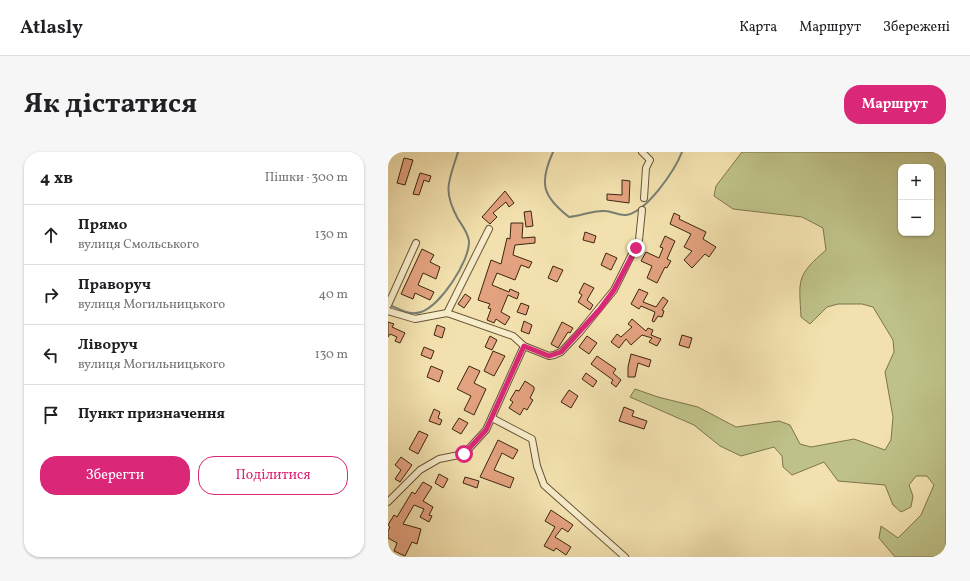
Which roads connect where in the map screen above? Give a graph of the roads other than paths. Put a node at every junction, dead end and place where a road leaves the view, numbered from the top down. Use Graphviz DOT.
graph roads {
  1 [pos="642,152"];
  2 [pos="644,198"];
  3 [pos="642,210"];
  4 [pos="489,229"];
  5 [pos="416,243"];
  6 [pos="388,305"];
  7 [pos="388,311"];
  8 [pos="446,313"];
  9 [pos="524,346"];
  10 [pos="492,418"];
  11 [pos="388,502"];
  12 [pos="625,557"];
  1 -- 2 [label="street"];
  3 -- 9 [label="street"];
  4 -- 8 [label="street"];
  5 -- 6 [label="street"];
  7 -- 8 [label="street"];
  8 -- 9 [label="street"];
  9 -- 10 [label="street"];
  10 -- 11 [label="street"];
  10 -- 12 [label="street"];
}
